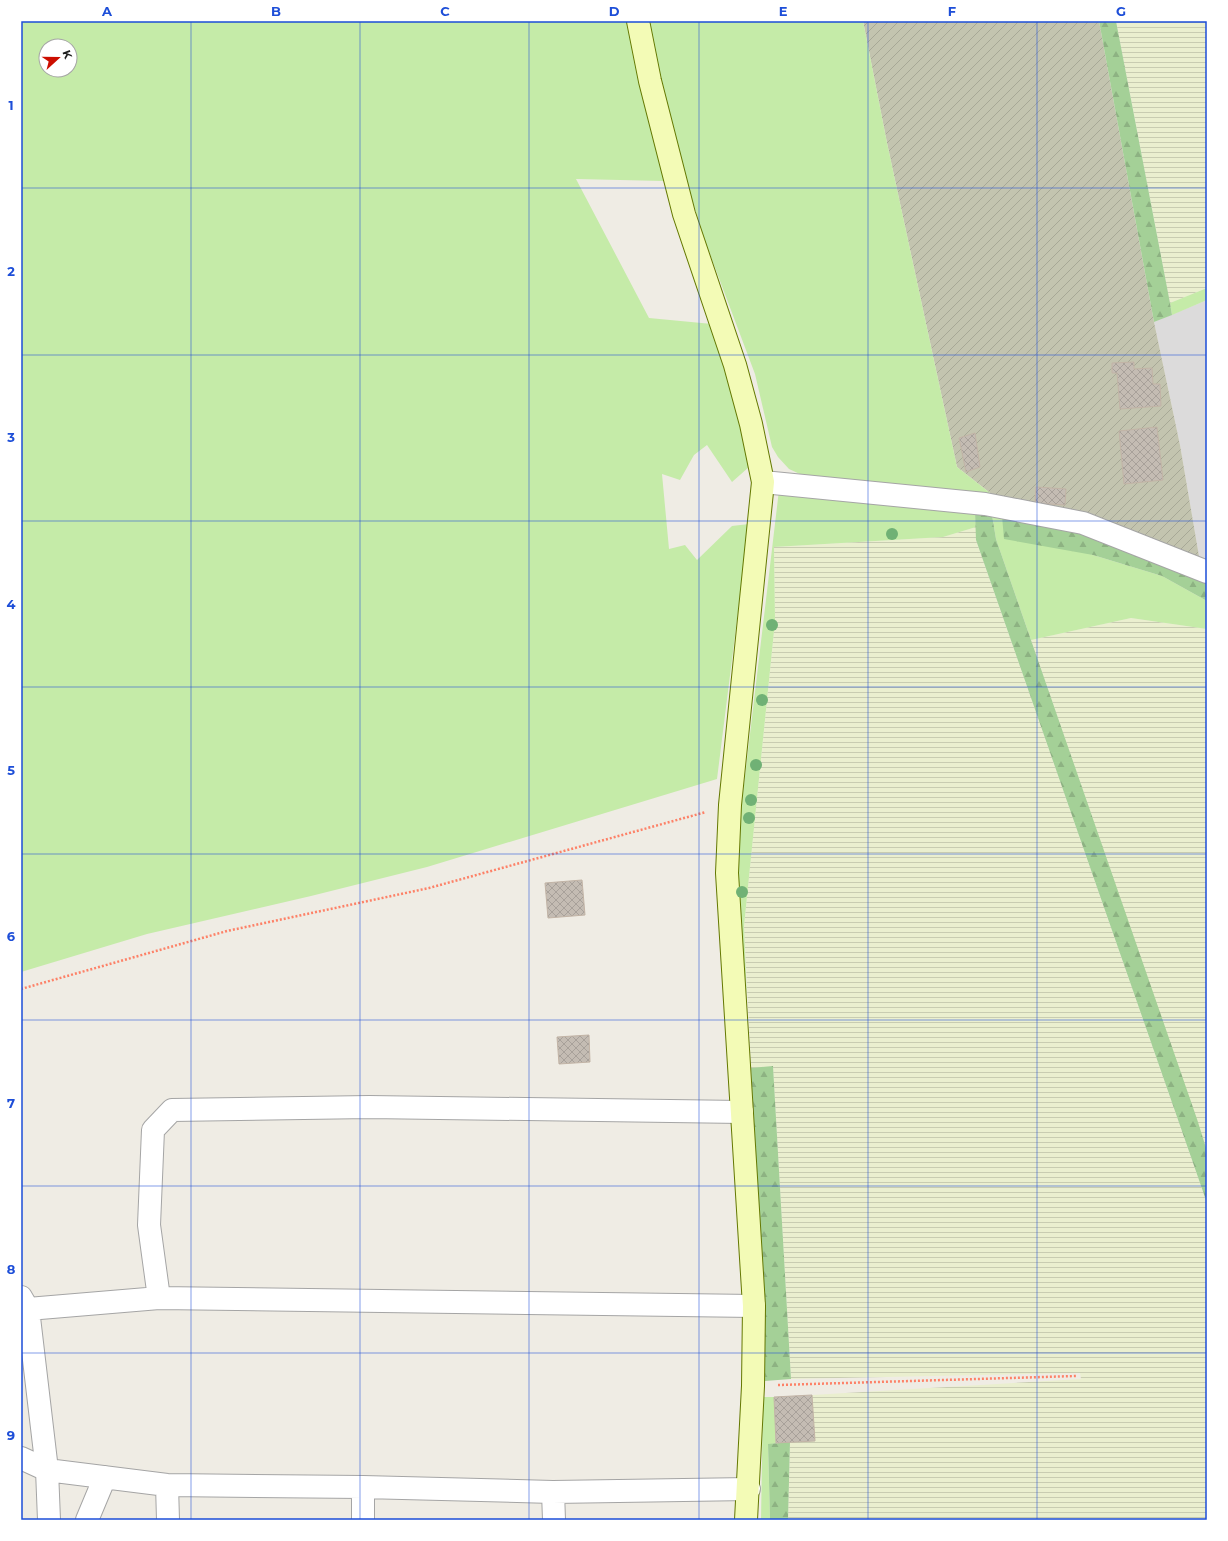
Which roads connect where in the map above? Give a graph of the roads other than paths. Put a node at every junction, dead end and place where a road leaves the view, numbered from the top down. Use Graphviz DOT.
graph roads {
  1 [pos="638,21"];
  2 [pos="763,482"];
  3 [pos="1207,572"];
  4 [pos="742,1112"];
  5 [pos="160,1298"];
  6 [pos="25,1303"];
  7 [pos="754,1306"];
  8 [pos="21,1458"];
  9 [pos="47,1470"];
  10 [pos="105,1477"];
  11 [pos="167,1485"];
  12 [pos="363,1487"];
  13 [pos="748,1488"];
  14 [pos="553,1492"];
  15 [pos="49,1520"];
  16 [pos="87,1520"];
  17 [pos="168,1520"];
  18 [pos="363,1520"];
  19 [pos="554,1520"];
  20 [pos="746,1520"];
  1 -- 2 [label="street"];
  2 -- 3 [label="street"];
  2 -- 4 [label="street"];
  4 -- 5 [label="street"];
  4 -- 7 [label="street"];
  5 -- 6 [label="street"];
  5 -- 7 [label="street"];
  6 -- 9 [label="street"];
  7 -- 13 [label="street"];
  8 -- 9 [label="street"];
  9 -- 10 [label="street"];
  9 -- 15 [label="street"];
  10 -- 11 [label="street"];
  10 -- 16 [label="street"];
  11 -- 12 [label="street"];
  11 -- 17 [label="street"];
  12 -- 14 [label="street"];
  12 -- 18 [label="street"];
  13 -- 14 [label="street"];
  13 -- 20 [label="street"];
  14 -- 19 [label="street"];
}
